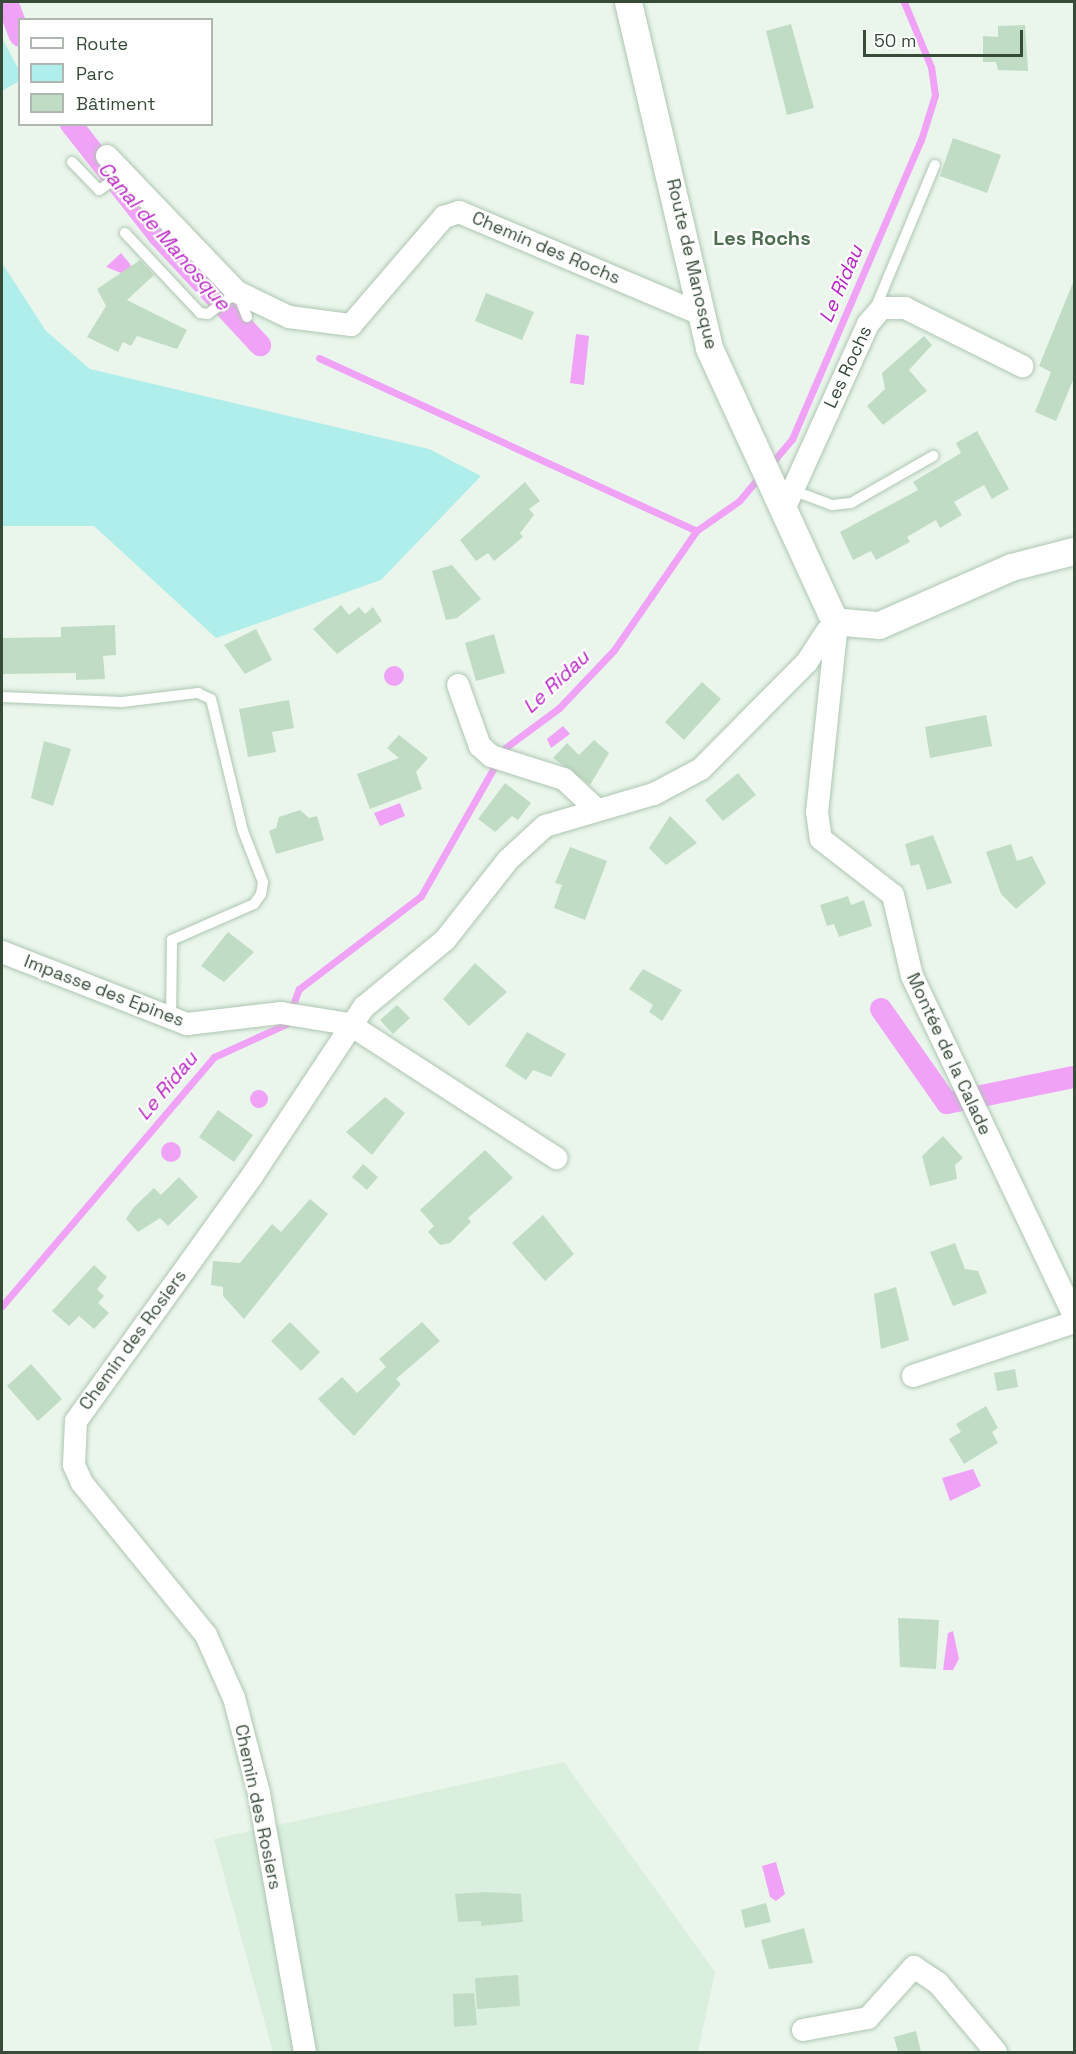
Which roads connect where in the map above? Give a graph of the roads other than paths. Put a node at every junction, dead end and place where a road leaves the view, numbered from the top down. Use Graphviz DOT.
graph roads {
  1 [pos="628,2"];
  2 [pos="107,156"];
  3 [pos="72,162"];
  4 [pos="935,165"];
  5 [pos="124,173"];
  6 [pos="125,233"];
  7 [pos="237,292"];
  8 [pos="700,314"];
  9 [pos="873,315"];
  10 [pos="247,317"];
  11 [pos="1022,366"];
  12 [pos="933,456"];
  13 [pos="778,484"];
  14 [pos="1074,550"];
  15 [pos="834,625"];
  16 [pos="458,685"];
  17 [pos="2,697"];
  18 [pos="596,809"];
  19 [pos="2,952"];
  20 [pos="171,1018"];
  21 [pos="349,1024"];
  22 [pos="556,1158"];
  23 [pos="1074,1315"];
  24 [pos="1074,1322"];
  25 [pos="913,1376"];
  26 [pos="803,2030"];
  27 [pos="305,2052"];
  28 [pos="996,2052"];
  1 -- 8 [label="street, Route de Manosque"];
  2 -- 5 [label="street, Chemin des Rochs"];
  3 -- 5 [label="lane"];
  4 -- 9 [label="lane"];
  5 -- 7 [label="street, Chemin des Rochs"];
  6 -- 7 [label="lane"];
  7 -- 8 [label="street, Chemin des Rochs"];
  7 -- 10 [label="lane"];
  8 -- 13 [label="street, Route de Manosque"];
  9 -- 11 [label="street, Les Rochs"];
  9 -- 13 [label="street, Les Rochs"];
  12 -- 13 [label="lane"];
  13 -- 15 [label="street, Route de Manosque"];
  14 -- 15 [label="street"];
  15 -- 18 [label="street, Chemin des Rosiers"];
  15 -- 23 [label="street, Montée de la Calade"];
  16 -- 18 [label="street"];
  17 -- 20 [label="lane"];
  18 -- 21 [label="street, Chemin des Rosiers"];
  19 -- 20 [label="street, Impasse des Epines"];
  20 -- 21 [label="street, Impasse des Epines"];
  21 -- 22 [label="street"];
  21 -- 27 [label="street, Chemin des Rosiers"];
  24 -- 25 [label="street"];
  26 -- 28 [label="street"];
}
